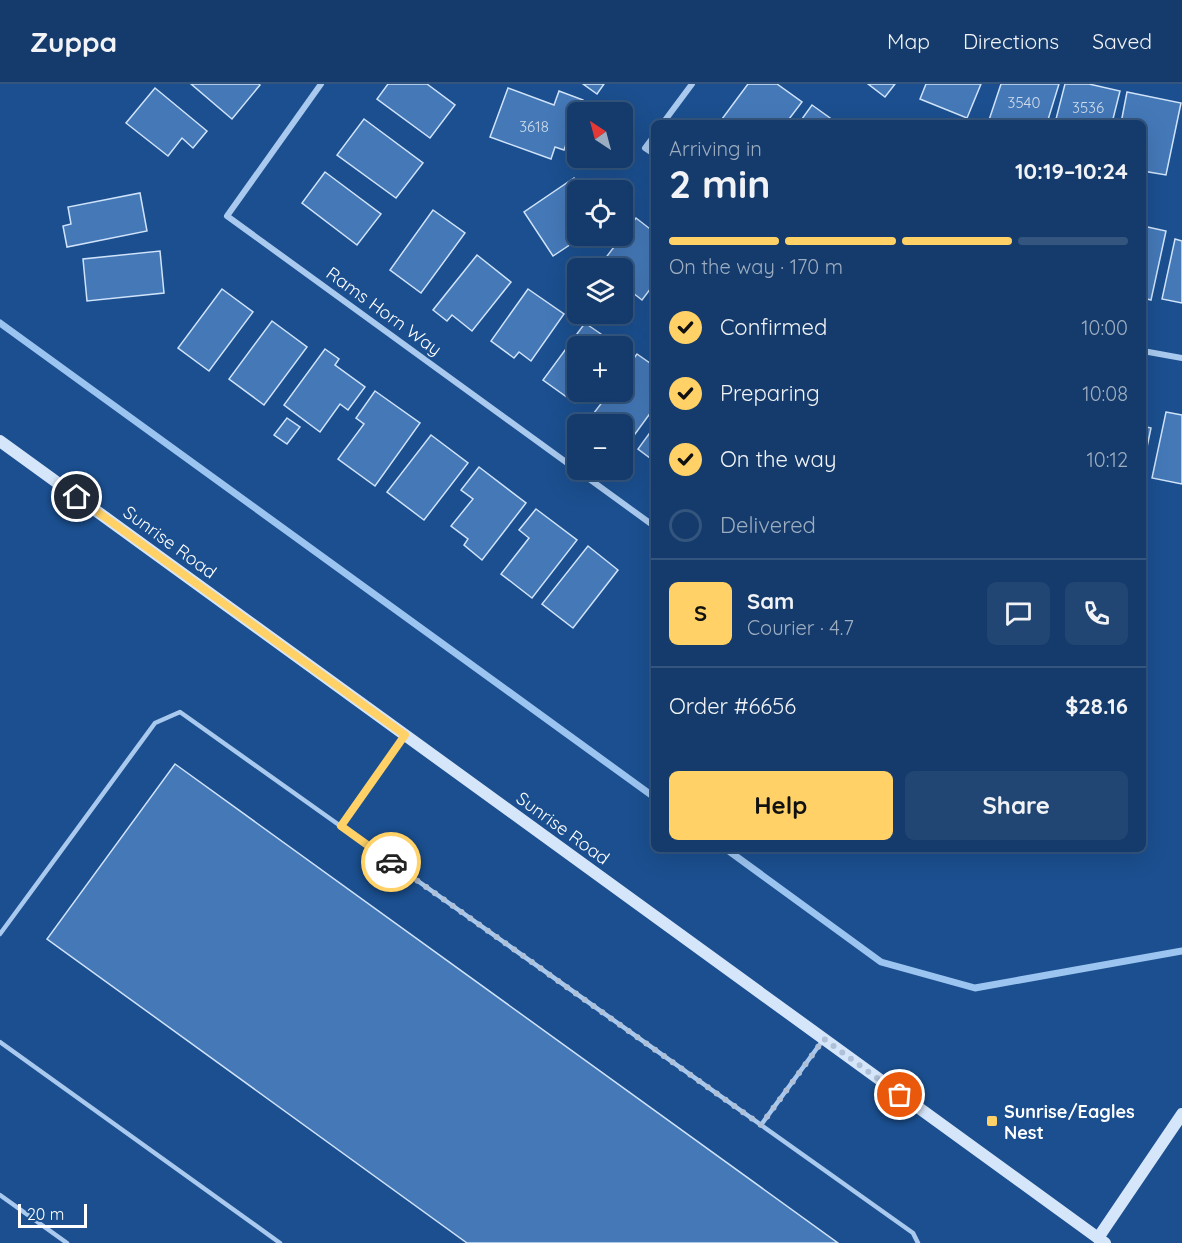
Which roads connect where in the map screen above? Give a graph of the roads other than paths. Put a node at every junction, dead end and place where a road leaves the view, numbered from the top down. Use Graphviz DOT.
graph roads {
  1 [pos="321,84"];
  2 [pos="692,84"];
  3 [pos="665,120"];
  4 [pos="651,140"];
  5 [pos="651,151"];
  6 [pos="1146,352"];
  7 [pos="1182,358"];
  8 [pos="0,441"];
  9 [pos="651,524"];
  10 [pos="405,735"];
  11 [pos="341,826"];
  12 [pos="0,934"];
  13 [pos="824,1039"];
  14 [pos="0,1042"];
  15 [pos="1182,1114"];
  16 [pos="761,1125"];
  17 [pos="0,1195"];
  18 [pos="1098,1242"];
  19 [pos="67,1243"];
  20 [pos="280,1243"];
  21 [pos="918,1243"];
  1 -- 9 [label="street, Rams Horn Way"];
  2 -- 3 [label="street"];
  4 -- 5 [label="street"];
  6 -- 7 [label="street"];
  8 -- 10 [label="main road, Sunrise Road"];
  10 -- 11 [label="lane"];
  10 -- 13 [label="main road, Sunrise Road"];
  11 -- 12 [label="lane"];
  11 -- 16 [label="lane"];
  13 -- 16 [label="lane"];
  13 -- 18 [label="main road, Sunrise Road"];
  14 -- 20 [label="lane"];
  15 -- 18 [label="main road"];
  16 -- 21 [label="lane"];
  17 -- 19 [label="lane"];
}
